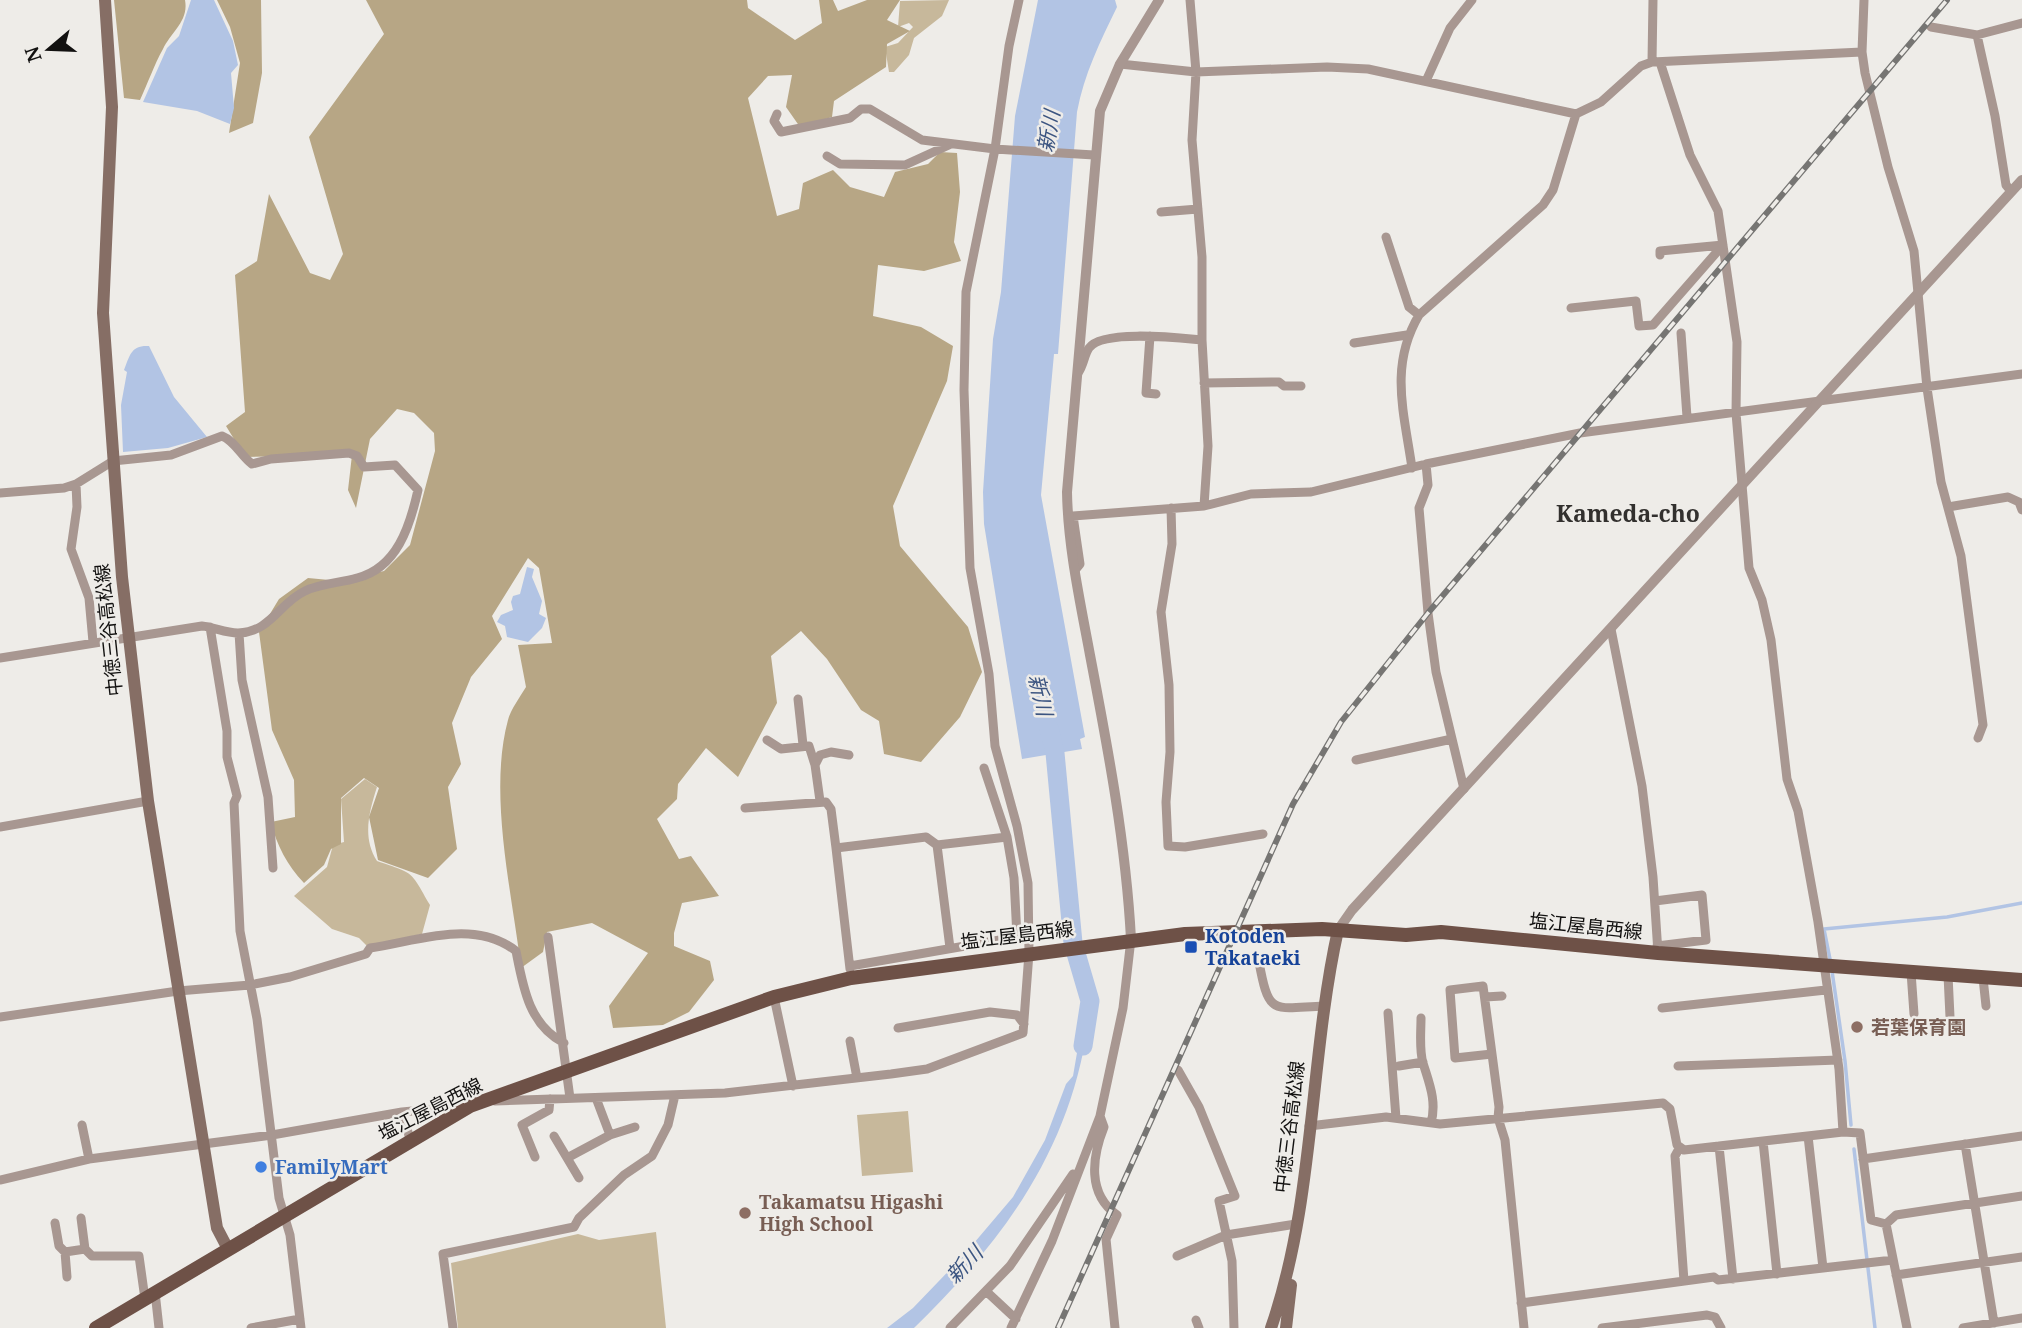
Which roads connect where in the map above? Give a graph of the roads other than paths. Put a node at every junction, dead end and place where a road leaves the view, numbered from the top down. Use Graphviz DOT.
graph roads {
  1 [pos="105,0"];
  2 [pos="1019,0"];
  3 [pos="1159,0"];
  4 [pos="1190,0"];
  5 [pos="1472,0"];
  6 [pos="1653,0"];
  7 [pos="1864,0"];
  8 [pos="2022,23"];
  9 [pos="1931,27"];
  10 [pos="1977,35"];
  11 [pos="1862,52"];
  12 [pos="1656,62"];
  13 [pos="1120,64"];
  14 [pos="1196,72"];
  15 [pos="1426,81"];
  16 [pos="777,114"];
  17 [pos="1576,114"];
  18 [pos="951,144"];
  19 [pos="995,149"];
  20 [pos="1088,155"];
  21 [pos="827,156"];
  22 [pos="2022,180"];
  23 [pos="2011,191"];
  24 [pos="1198,209"];
  25 [pos="1161,212"];
  26 [pos="1386,237"];
  27 [pos="1723,245"];
  28 [pos="1660,255"];
  29 [pos="1917,294"];
  30 [pos="1571,308"];
  31 [pos="1419,315"];
  32 [pos="1681,333"];
  33 [pos="1408,335"];
  34 [pos="1150,337"];
  35 [pos="1202,340"];
  36 [pos="1354,343"];
  37 [pos="2022,374"];
  38 [pos="1075,377"];
  39 [pos="1204,383"];
  40 [pos="1301,386"];
  41 [pos="1927,388"];
  42 [pos="1156,394"];
  43 [pos="1818,402"];
  44 [pos="1737,413"];
  45 [pos="1687,417"];
  46 [pos="113,461"];
  47 [pos="1426,464"];
  48 [pos="1412,468"];
  49 [pos="1744,483"];
  50 [pos="76,484"];
  51 [pos="0,493"];
  52 [pos="1204,506"];
  53 [pos="1948,507"];
  54 [pos="1171,508"];
  55 [pos="2022,510"];
  56 [pos="1075,570"];
  57 [pos="210,626"];
  58 [pos="1611,629"];
  59 [pos="239,633"];
  60 [pos="128,637"];
  61 [pos="93,642"];
  62 [pos="0,658"];
  63 [pos="798,699"];
  64 [pos="1978,738"];
  65 [pos="1452,739"];
  66 [pos="767,740"];
  67 [pos="803,745"];
  68 [pos="849,755"];
  69 [pos="1356,760"];
  70 [pos="815,765"];
  71 [pos="984,768"];
  72 [pos="1464,789"];
  73 [pos="148,801"];
  74 [pos="820,801"];
  75 [pos="745,808"];
  76 [pos="0,827"];
  77 [pos="1263,834"];
  78 [pos="1007,837"];
  79 [pos="937,845"];
  80 [pos="836,848"];
  81 [pos="273,868"];
  82 [pos="1655,901"];
  83 [pos="1338,930"];
  84 [pos="548,937"];
  85 [pos="1127,940"];
  86 [pos="950,948"];
  87 [pos="1658,949"];
  88 [pos="1034,953"];
  89 [pos="1259,962"];
  90 [pos="1828,966"];
  91 [pos="850,972"];
  92 [pos="1910,972"];
  93 [pos="1948,975"];
  94 [pos="1983,978"];
  95 [pos="2022,981"];
  96 [pos="250,985"];
  97 [pos="1826,990"];
  98 [pos="178,991"];
  99 [pos="1502,996"];
  100 [pos="774,997"];
  101 [pos="1485,997"];
  102 [pos="1324,1006"];
  103 [pos="1986,1006"];
  104 [pos="1662,1008"];
  105 [pos="1388,1013"];
  106 [pos="1914,1014"];
  107 [pos="0,1017"];
  108 [pos="1950,1017"];
  109 [pos="1421,1018"];
  110 [pos="1024,1024"];
  111 [pos="898,1028"];
  112 [pos="850,1041"];
  113 [pos="564,1043"];
  114 [pos="1492,1054"];
  115 [pos="1838,1060"];
  116 [pos="1423,1062"];
  117 [pos="1399,1066"];
  118 [pos="1678,1066"];
  119 [pos="1178,1070"];
  120 [pos="567,1071"];
  121 [pos="857,1078"];
  122 [pos="793,1086"];
  123 [pos="675,1095"];
  124 [pos="570,1098"];
  125 [pos="596,1098"];
  126 [pos="550,1099"];
  127 [pos="477,1103"];
  128 [pos="402,1112"];
  129 [pos="1100,1116"];
  130 [pos="1396,1118"];
  131 [pos="1498,1118"];
  132 [pos="1431,1123"];
  133 [pos="82,1125"];
  134 [pos="1309,1126"];
  135 [pos="635,1127"];
  136 [pos="1843,1132"];
  137 [pos="272,1135"];
  138 [pos="610,1135"];
  139 [pos="554,1136"];
  140 [pos="1808,1136"];
  141 [pos="2022,1136"];
  142 [pos="410,1139"];
  143 [pos="1763,1141"];
  144 [pos="203,1143"];
  145 [pos="1965,1144"];
  146 [pos="1719,1146"];
  147 [pos="1680,1147"];
  148 [pos="535,1157"];
  149 [pos="567,1158"];
  150 [pos="1863,1158"];
  151 [pos="89,1159"];
  152 [pos="1080,1164"];
  153 [pos="579,1178"];
  154 [pos="0,1180"];
  155 [pos="2022,1196"];
  156 [pos="1974,1203"];
  157 [pos="284,1215"];
  158 [pos="81,1218"];
  159 [pos="55,1223"];
  160 [pos="1296,1224"];
  161 [pos="1886,1224"];
  162 [pos="1226,1235"];
  163 [pos="85,1248"];
  164 [pos="228,1249"];
  165 [pos="65,1252"];
  166 [pos="1177,1256"];
  167 [pos="2022,1257"];
  168 [pos="1290,1260"];
  169 [pos="1893,1260"];
  170 [pos="1984,1263"];
  171 [pos="1823,1268"];
  172 [pos="1777,1274"];
  173 [pos="1896,1275"];
  174 [pos="67,1277"];
  175 [pos="1733,1279"];
  176 [pos="1684,1281"];
  177 [pos="987,1292"];
  178 [pos="150,1296"];
  179 [pos="1521,1303"];
  180 [pos="2022,1318"];
  181 [pos="1016,1319"];
  182 [pos="1994,1323"];
  183 [pos="301,1324"];
  184 [pos="1983,1326"];
  185 [pos="96,1328"];
  186 [pos="159,1328"];
  187 [pos="251,1328"];
  188 [pos="453,1328"];
  189 [pos="950,1328"];
  190 [pos="1011,1328"];
  191 [pos="1115,1328"];
  192 [pos="1234,1328"];
  193 [pos="1271,1328"];
  194 [pos="1286,1328"];
  195 [pos="1524,1328"];
  196 [pos="1602,1328"];
  197 [pos="1721,1328"];
  198 [pos="1907,1328"];
  199 [pos="1963,1328"];
  1 -- 46 [label="main road, 中徳三谷高松線"];
  2 -- 19 [label="street"];
  3 -- 13 [label="street"];
  4 -- 14 [label="street"];
  5 -- 15 [label="street"];
  6 -- 12 [label="street"];
  7 -- 11 [label="street"];
  8 -- 10 [label="street"];
  9 -- 10 [label="street"];
  10 -- 23 [label="street"];
  11 -- 12 [label="street"];
  11 -- 29 [label="street"];
  12 -- 17 [label="street"];
  12 -- 27 [label="street"];
  13 -- 14 [label="street"];
  13 -- 20 [label="street"];
  14 -- 15 [label="street"];
  14 -- 24 [label="street"];
  15 -- 17 [label="street"];
  16 -- 18 [label="street"];
  17 -- 31 [label="street"];
  18 -- 19 [label="street"];
  18 -- 21 [label="street"];
  19 -- 20 [label="street"];
  19 -- 88 [label="street"];
  20 -- 38 [label="street"];
  22 -- 23 [label="street"];
  23 -- 29 [label="street"];
  24 -- 25 [label="street"];
  24 -- 35 [label="street"];
  26 -- 31 [label="street"];
  27 -- 28 [label="street"];
  27 -- 30 [label="street"];
  27 -- 44 [label="street"];
  29 -- 41 [label="street"];
  29 -- 43 [label="street"];
  31 -- 33 [label="street"];
  32 -- 45 [label="street"];
  33 -- 36 [label="street"];
  33 -- 48 [label="street"];
  34 -- 35 [label="street"];
  34 -- 38 [label="street"];
  34 -- 42 [label="street"];
  35 -- 39 [label="street"];
  37 -- 41 [label="street"];
  38 -- 56 [label="street"];
  39 -- 40 [label="street"];
  39 -- 52 [label="street"];
  41 -- 43 [label="street"];
  41 -- 53 [label="street"];
  43 -- 44 [label="street"];
  43 -- 49 [label="street"];
  44 -- 45 [label="street"];
  44 -- 49 [label="street"];
  45 -- 47 [label="street"];
  46 -- 50 [label="street"];
  46 -- 59 [label="street"];
  46 -- 60 [label="main road, 中徳三谷高松線"];
  47 -- 48 [label="street"];
  47 -- 65 [label="street"];
  48 -- 52 [label="street"];
  49 -- 58 [label="street"];
  49 -- 90 [label="street"];
  50 -- 51 [label="street"];
  50 -- 61 [label="street"];
  52 -- 54 [label="street"];
  53 -- 55 [label="street"];
  53 -- 64 [label="street"];
  54 -- 56 [label="street"];
  54 -- 77 [label="street"];
  56 -- 85 [label="street"];
  57 -- 59 [label="street"];
  57 -- 60 [label="street"];
  57 -- 96 [label="street"];
  58 -- 72 [label="street"];
  58 -- 82 [label="street"];
  59 -- 81 [label="street"];
  60 -- 61 [label="street"];
  60 -- 73 [label="main road, 中徳三谷高松線"];
  61 -- 62 [label="street"];
  63 -- 67 [label="street"];
  65 -- 69 [label="street"];
  65 -- 72 [label="street"];
  66 -- 67 [label="street"];
  67 -- 70 [label="street"];
  68 -- 70 [label="street"];
  70 -- 74 [label="street"];
  71 -- 78 [label="street"];
  72 -- 83 [label="street"];
  73 -- 76 [label="street"];
  73 -- 98 [label="main road, 中徳三谷高松線"];
  74 -- 75 [label="street"];
  74 -- 80 [label="street"];
  78 -- 79 [label="street"];
  78 -- 86 [label="street"];
  79 -- 80 [label="street"];
  79 -- 86 [label="street"];
  80 -- 91 [label="street"];
  82 -- 87 [label="street"];
  82 -- 87 [label="street"];
  83 -- 85 [label="main road, 塩江屋島西線"];
  83 -- 87 [label="main road, 塩江屋島西線"];
  83 -- 102 [label="main road, 中徳三谷高松線"];
  84 -- 113 [label="street"];
  85 -- 88 [label="main road, 塩江屋島西線"];
  85 -- 129 [label="street"];
  86 -- 91 [label="street"];
  87 -- 90 [label="main road, 塩江屋島西線"];
  88 -- 91 [label="main road, 塩江屋島西線"];
  88 -- 110 [label="street"];
  89 -- 102 [label="street"];
  90 -- 92 [label="main road, 塩江屋島西線"];
  90 -- 97 [label="street"];
  91 -- 100 [label="main road, 塩江屋島西線"];
  92 -- 93 [label="main road, 塩江屋島西線"];
  92 -- 106 [label="street"];
  93 -- 94 [label="main road, 塩江屋島西線"];
  93 -- 108 [label="street"];
  94 -- 95 [label="main road, 塩江屋島西線"];
  94 -- 103 [label="street"];
  96 -- 98 [label="street"];
  96 -- 113 [label="street"];
  96 -- 137 [label="street"];
  97 -- 104 [label="street"];
  97 -- 115 [label="street"];
  98 -- 107 [label="street"];
  98 -- 144 [label="main road, 中徳三谷高松線"];
  99 -- 101 [label="street"];
  100 -- 120 [label="main road, 塩江屋島西線"];
  100 -- 122 [label="street"];
  101 -- 114 [label="street"];
  101 -- 114 [label="street"];
  102 -- 134 [label="main road, 中徳三谷高松線"];
  105 -- 130 [label="street"];
  109 -- 116 [label="street"];
  110 -- 111 [label="street"];
  110 -- 121 [label="street"];
  112 -- 121 [label="street"];
  113 -- 120 [label="street"];
  114 -- 131 [label="street"];
  115 -- 118 [label="street"];
  115 -- 136 [label="street"];
  116 -- 117 [label="street"];
  116 -- 132 [label="street"];
  119 -- 162 [label="street"];
  120 -- 124 [label="street"];
  120 -- 127 [label="main road, 塩江屋島西線"];
  121 -- 122 [label="street"];
  122 -- 123 [label="street"];
  123 -- 125 [label="street"];
  123 -- 188 [label="street"];
  124 -- 125 [label="street"];
  124 -- 126 [label="street"];
  125 -- 138 [label="street"];
  126 -- 127 [label="street"];
  126 -- 148 [label="street"];
  127 -- 128 [label="street"];
  127 -- 142 [label="main road, 塩江屋島西線"];
  128 -- 137 [label="street"];
  128 -- 142 [label="street"];
  129 -- 152 [label="street"];
  129 -- 191 [label="street"];
  130 -- 132 [label="street"];
  130 -- 134 [label="street"];
  131 -- 132 [label="street"];
  131 -- 147 [label="street"];
  131 -- 179 [label="street"];
  133 -- 151 [label="street"];
  134 -- 160 [label="main road, 中徳三谷高松線"];
  135 -- 138 [label="street"];
  136 -- 140 [label="street"];
  136 -- 150 [label="street"];
  137 -- 144 [label="street"];
  137 -- 157 [label="street"];
  138 -- 149 [label="street"];
  139 -- 149 [label="street"];
  140 -- 143 [label="street"];
  140 -- 171 [label="street"];
  141 -- 145 [label="street"];
  142 -- 157 [label="main road, 塩江屋島西線"];
  143 -- 146 [label="street"];
  143 -- 172 [label="street"];
  144 -- 151 [label="street"];
  144 -- 164 [label="main road, 中徳三谷高松線"];
  145 -- 150 [label="street"];
  145 -- 156 [label="street"];
  146 -- 147 [label="street"];
  146 -- 175 [label="street"];
  147 -- 176 [label="street"];
  149 -- 153 [label="street"];
  150 -- 161 [label="street"];
  151 -- 154 [label="street"];
  152 -- 177 [label="street"];
  152 -- 181 [label="street"];
  155 -- 156 [label="street"];
  156 -- 161 [label="street"];
  156 -- 170 [label="street"];
  157 -- 164 [label="main road, 塩江屋島西線"];
  157 -- 183 [label="street"];
  158 -- 163 [label="street"];
  159 -- 165 [label="street"];
  160 -- 162 [label="street"];
  160 -- 168 [label="main road, 中徳三谷高松線"];
  161 -- 169 [label="street"];
  162 -- 166 [label="street"];
  162 -- 192 [label="street"];
  163 -- 165 [label="street"];
  163 -- 178 [label="street"];
  164 -- 178 [label="main road, 塩江屋島西線"];
  165 -- 174 [label="street"];
  167 -- 170 [label="street"];
  168 -- 193 [label="main road, 中徳三谷高松線"];
  168 -- 194 [label="main road"];
  169 -- 171 [label="street"];
  169 -- 173 [label="street"];
  170 -- 173 [label="street"];
  170 -- 182 [label="street"];
  171 -- 172 [label="street"];
  172 -- 175 [label="street"];
  173 -- 198 [label="street"];
  175 -- 176 [label="street"];
  176 -- 179 [label="street"];
  177 -- 181 [label="street"];
  177 -- 189 [label="street"];
  178 -- 185 [label="main road, 塩江屋島西線"];
  178 -- 186 [label="street"];
  179 -- 195 [label="street"];
  180 -- 182 [label="street"];
  181 -- 190 [label="street"];
  182 -- 184 [label="street"];
  183 -- 187 [label="street"];
  184 -- 199 [label="street"];
  196 -- 197 [label="street"];
}
